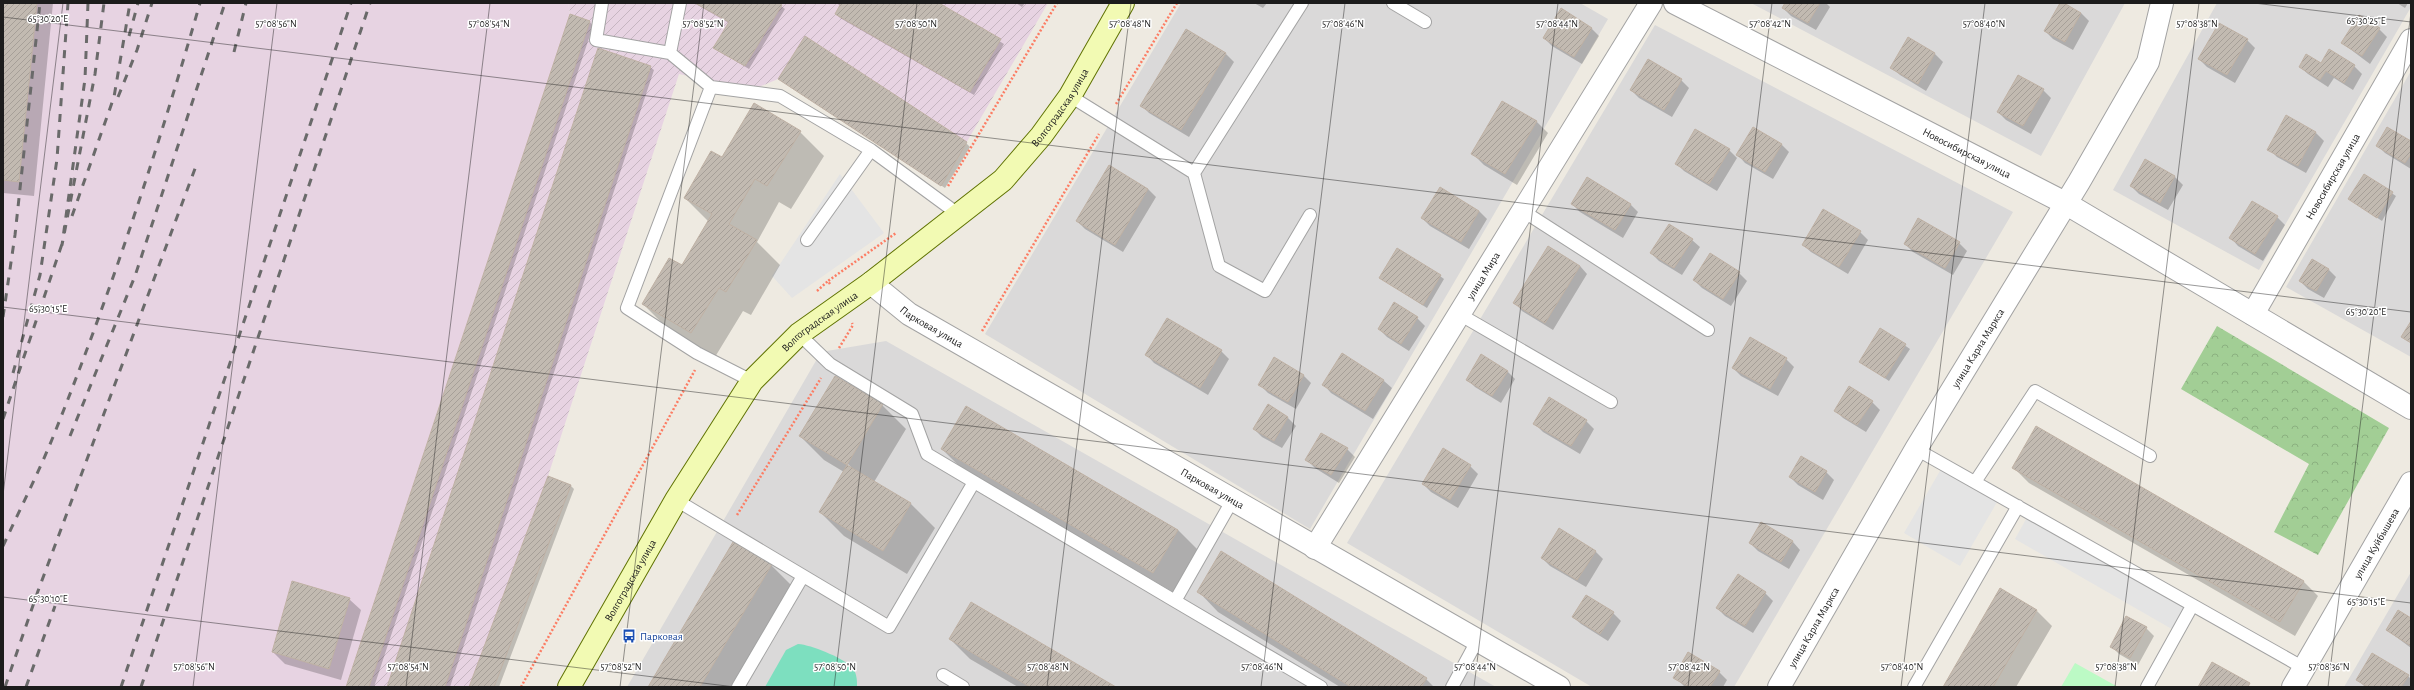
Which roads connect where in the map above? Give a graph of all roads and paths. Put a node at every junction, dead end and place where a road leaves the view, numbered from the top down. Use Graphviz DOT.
graph roads {
  1 [pos="602,3"];
  2 [pos="680,3"];
  3 [pos="1123,3"];
  4 [pos="1177,3"];
  5 [pos="1302,3"];
  6 [pos="1393,3"];
  7 [pos="1651,3"];
  8 [pos="1675,3"];
  9 [pos="2162,3"];
  10 [pos="1425,22"];
  11 [pos="2411,40"];
  12 [pos="670,53"];
  13 [pos="711,87"];
  14 [pos="1070,96"];
  15 [pos="1107,119"];
  16 [pos="871,150"];
  17 [pos="1194,173"];
  18 [pos="2065,203"];
  19 [pos="1523,211"];
  20 [pos="958,214"];
  21 [pos="1310,215"];
  22 [pos="807,240"];
  23 [pos="828,281"];
  24 [pos="870,283"];
  25 [pos="812,297"];
  26 [pos="1459,314"];
  27 [pos="2253,314"];
  28 [pos="975,327"];
  29 [pos="1708,330"];
  30 [pos="798,334"];
  31 [pos="743,376"];
  32 [pos="1611,402"];
  33 [pos="2411,408"];
  34 [pos="1916,449"];
  35 [pos="2150,456"];
  36 [pos="974,482"];
  37 [pos="1975,482"];
  38 [pos="2411,483"];
  39 [pos="676,500"];
  40 [pos="1232,501"];
  41 [pos="2018,506"];
  42 [pos="1315,548"];
  43 [pos="803,576"];
  44 [pos="1175,601"];
  45 [pos="2192,606"];
  46 [pos="1478,639"];
  47 [pos="2304,668"];
  48 [pos="943,675"];
  49 [pos="521,687"];
  50 [pos="569,687"];
  51 [pos="738,687"];
  52 [pos="963,687"];
  53 [pos="1321,687"];
  54 [pos="1452,687"];
  55 [pos="1559,687"];
  56 [pos="1779,687"];
  57 [pos="1914,687"];
  58 [pos="2147,687"];
  59 [pos="2293,687"];
  1 -- 12 [label="lane"];
  2 -- 12 [label="lane"];
  3 -- 14 [label="street, Волгоградская улица"];
  4 -- 15 [label="path"];
  5 -- 17 [label="lane"];
  6 -- 10 [label="lane"];
  7 -- 19 [label="street, улица Мира"];
  8 -- 18 [label="street, Новосибирская улица"];
  9 -- 18 [label="street, улица Карла Маркса"];
  11 -- 27 [label="street, Новосибирская улица"];
  12 -- 13 [label="lane"];
  13 -- 16 [label="lane"];
  13 -- 31 [label="lane"];
  14 -- 15 [label="lane"];
  14 -- 20 [label="street, Волгоградская улица"];
  15 -- 17 [label="lane"];
  15 -- 28 [label="path"];
  16 -- 20 [label="lane"];
  16 -- 22 [label="lane"];
  17 -- 21 [label="lane"];
  18 -- 27 [label="street, Новосибирская улица"];
  18 -- 34 [label="street, улица Карла Маркса"];
  19 -- 26 [label="street, улица Мира"];
  19 -- 29 [label="lane"];
  20 -- 24 [label="street, Волгоградская улица"];
  23 -- 25 [label="path"];
  24 -- 30 [label="street, Волгоградская улица"];
  24 -- 40 [label="street, Парковая улица"];
  26 -- 32 [label="lane"];
  26 -- 42 [label="street, улица Мира"];
  27 -- 33 [label="street, Новосибирская улица"];
  30 -- 31 [label="street, Волгоградская улица"];
  30 -- 36 [label="lane"];
  31 -- 39 [label="street, Волгоградская улица"];
  31 -- 49 [label="path"];
  34 -- 37 [label="lane"];
  34 -- 56 [label="street, улица Карла Маркса"];
  35 -- 37 [label="lane"];
  36 -- 43 [label="lane"];
  36 -- 44 [label="lane"];
  37 -- 41 [label="lane"];
  38 -- 47 [label="street, улица Куйбышева"];
  39 -- 43 [label="lane"];
  39 -- 50 [label="street, Волгоградская улица"];
  40 -- 42 [label="street, Парковая улица"];
  40 -- 44 [label="lane"];
  41 -- 45 [label="lane"];
  41 -- 57 [label="lane"];
  42 -- 46 [label="street, Парковая улица"];
  43 -- 51 [label="lane"];
  44 -- 53 [label="lane"];
  45 -- 47 [label="lane"];
  45 -- 58 [label="lane"];
  46 -- 54 [label="lane"];
  46 -- 55 [label="street, Парковая улица"];
  47 -- 59 [label="street, улица Куйбышева"];
  48 -- 52 [label="lane"];
}
